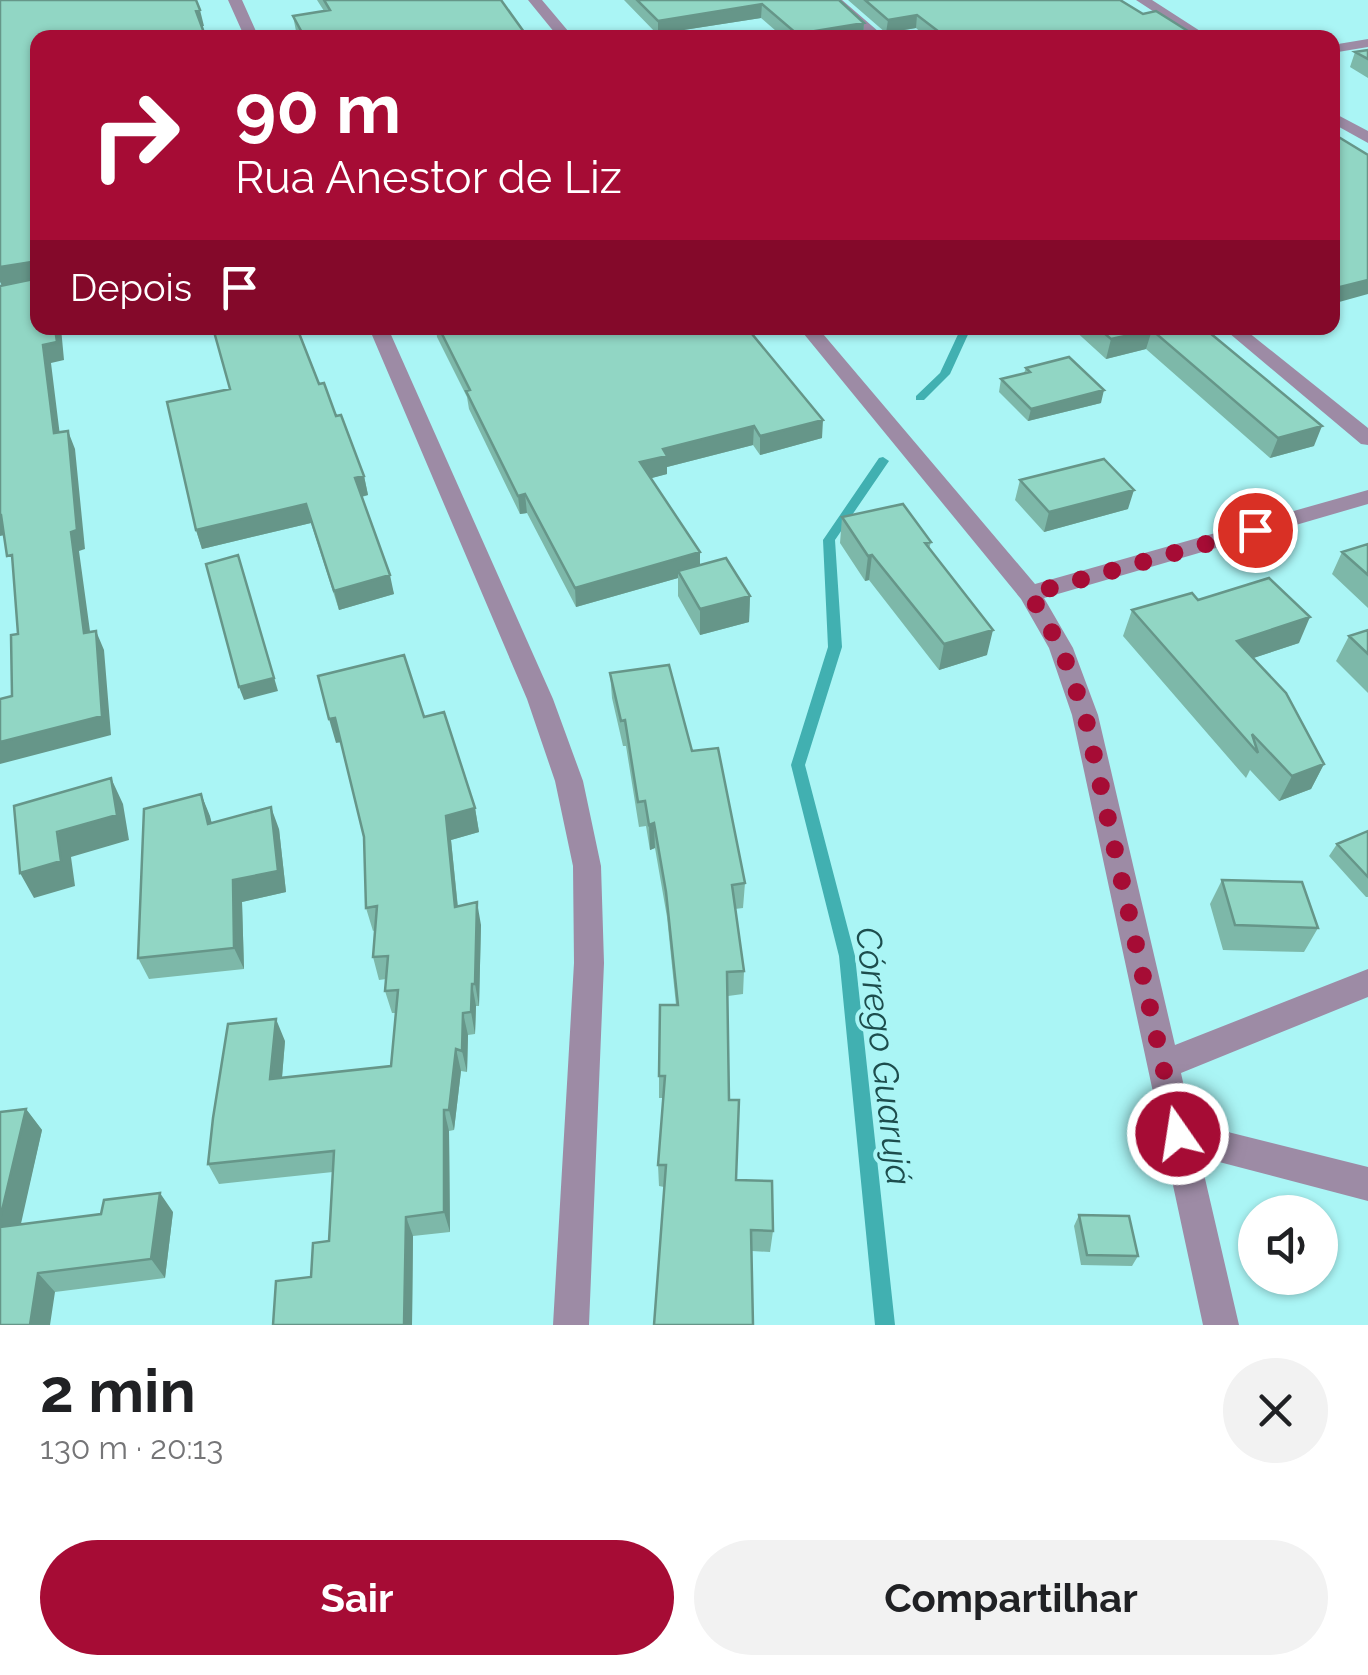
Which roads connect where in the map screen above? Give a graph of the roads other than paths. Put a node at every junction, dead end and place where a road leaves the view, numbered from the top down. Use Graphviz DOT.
graph roads {
  1 [pos="236,0"];
  2 [pos="535,0"];
  3 [pos="834,0"];
  4 [pos="1143,0"];
  5 [pos="249,30"];
  6 [pos="559,30"];
  7 [pos="870,30"];
  8 [pos="1191,30"];
  9 [pos="1368,43"];
  10 [pos="1340,48"];
  11 [pos="1340,121"];
  12 [pos="1368,138"];
  13 [pos="381,335"];
  14 [pos="814,335"];
  15 [pos="1241,335"];
  16 [pos="1368,439"];
  17 [pos="1368,497"];
  18 [pos="1030,594"];
  19 [pos="1368,983"];
  20 [pos="1163,1065"];
  21 [pos="1178,1134"];
  22 [pos="1368,1184"];
  23 [pos="571,1325"];
  24 [pos="1220,1325"];
  1 -- 5 [label="street"];
  2 -- 6 [label="street"];
  3 -- 7 [label="street"];
  4 -- 8 [label="street"];
  9 -- 10 [label="street"];
  11 -- 12 [label="street"];
  13 -- 23 [label="street"];
  14 -- 18 [label="street"];
  15 -- 16 [label="street"];
  17 -- 18 [label="street"];
  18 -- 20 [label="street"];
  19 -- 20 [label="street"];
  20 -- 21 [label="street"];
  21 -- 22 [label="street"];
  21 -- 24 [label="street"];
}
